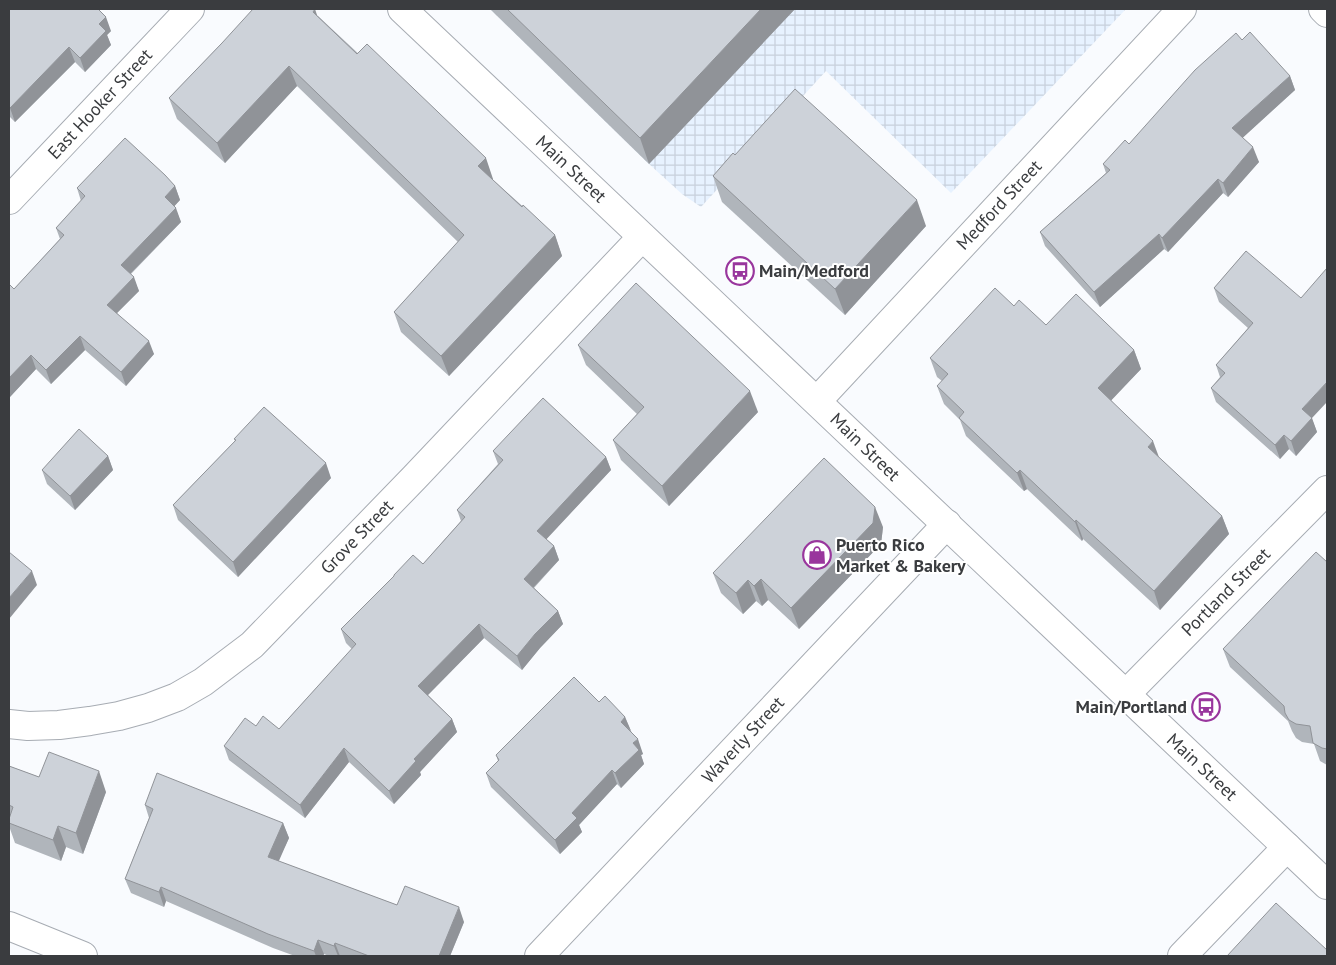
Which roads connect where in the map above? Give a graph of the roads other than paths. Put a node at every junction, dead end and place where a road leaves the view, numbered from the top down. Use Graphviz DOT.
graph roads {
  1 [pos="190,9"];
  2 [pos="402,9"];
  3 [pos="1182,9"];
  4 [pos="1323,9"];
  5 [pos="1327,13"];
  6 [pos="9,200"];
  7 [pos="642,237"];
  8 [pos="817,401"];
  9 [pos="1327,490"];
  10 [pos="946,524"];
  11 [pos="1126,694"];
  12 [pos="9,724"];
  13 [pos="1287,847"];
  14 [pos="1327,885"];
  15 [pos="9,926"];
  16 [pos="83,956"];
  17 [pos="539,956"];
  18 [pos="1182,956"];
  1 -- 6 [label="street, East Hooker Street"];
  2 -- 7 [label="street, Main Street"];
  3 -- 8 [label="street, Medford Street"];
  4 -- 5 [label="street"];
  7 -- 8 [label="street, Main Street"];
  7 -- 12 [label="street, Grove Street"];
  8 -- 10 [label="street, Main Street"];
  9 -- 11 [label="street, Portland Street"];
  10 -- 11 [label="street, Main Street"];
  10 -- 17 [label="street, Waverly Street"];
  11 -- 13 [label="street, Main Street"];
  13 -- 14 [label="street, Main Street"];
  13 -- 18 [label="street"];
  15 -- 16 [label="street"];
}
